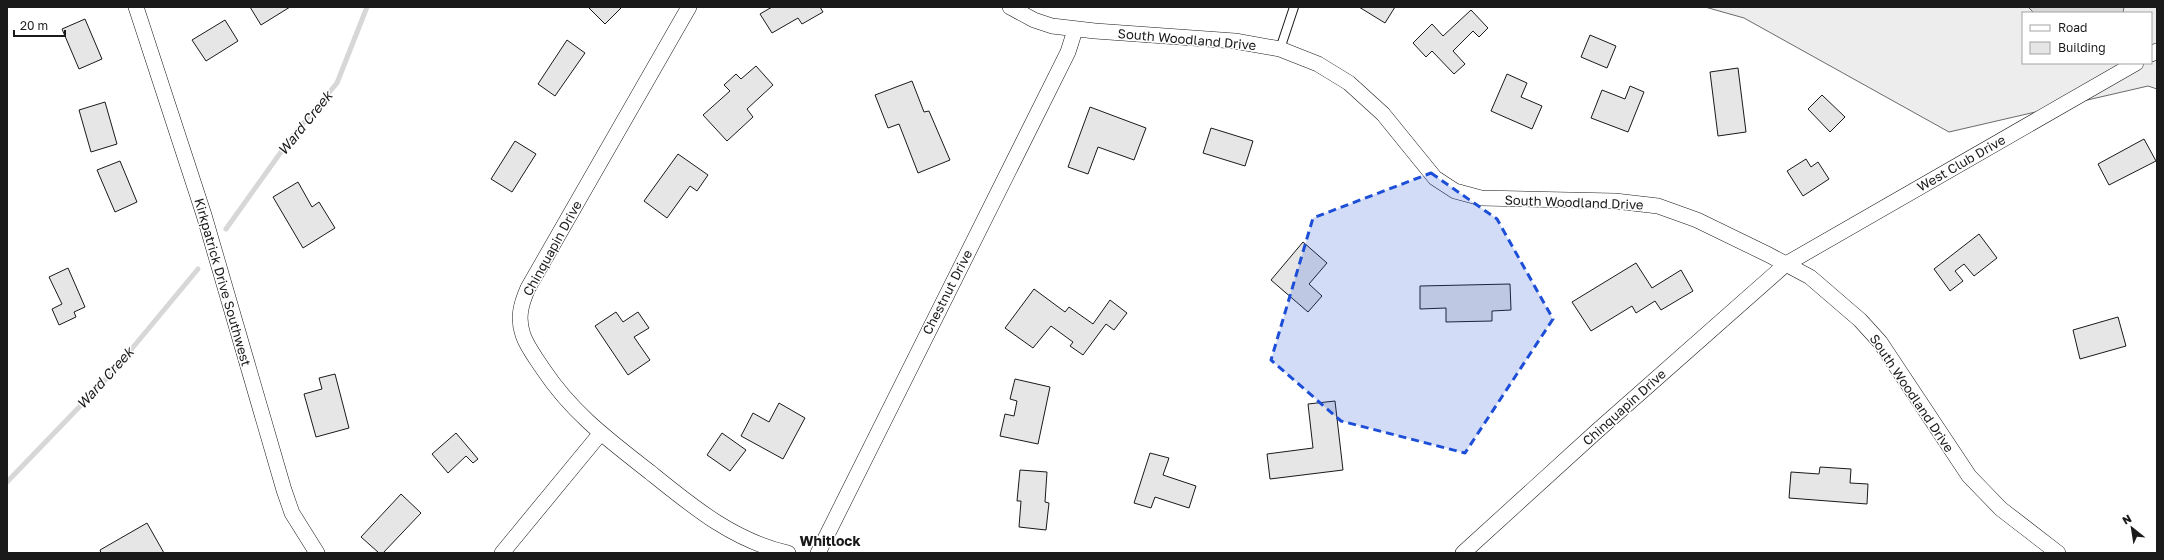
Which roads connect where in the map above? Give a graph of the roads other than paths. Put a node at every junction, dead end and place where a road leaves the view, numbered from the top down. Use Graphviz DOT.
graph roads {
  1 [pos="136,7"];
  2 [pos="689,7"];
  3 [pos="1010,7"];
  4 [pos="1294,7"];
  5 [pos="1075,30"];
  6 [pos="1280,49"];
  7 [pos="2134,64"];
  8 [pos="1786,264"];
  9 [pos="600,434"];
  10 [pos="317,553"];
  11 [pos="502,553"];
  12 [pos="788,553"];
  13 [pos="818,553"];
  14 [pos="1463,553"];
  15 [pos="2058,553"];
  1 -- 10 [label="street, Kirkpatrick Drive Southwest"];
  2 -- 9 [label="street, Chinquapin Drive"];
  3 -- 5 [label="street, South Woodland Drive"];
  4 -- 6 [label="lane"];
  5 -- 6 [label="street, South Woodland Drive"];
  5 -- 13 [label="street, Chestnut Drive"];
  6 -- 8 [label="street, South Woodland Drive"];
  7 -- 8 [label="street, West Club Drive"];
  8 -- 14 [label="street, Chinquapin Drive"];
  8 -- 15 [label="street, South Woodland Drive"];
  9 -- 11 [label="street"];
  9 -- 12 [label="street, Chinquapin Drive"];
}
